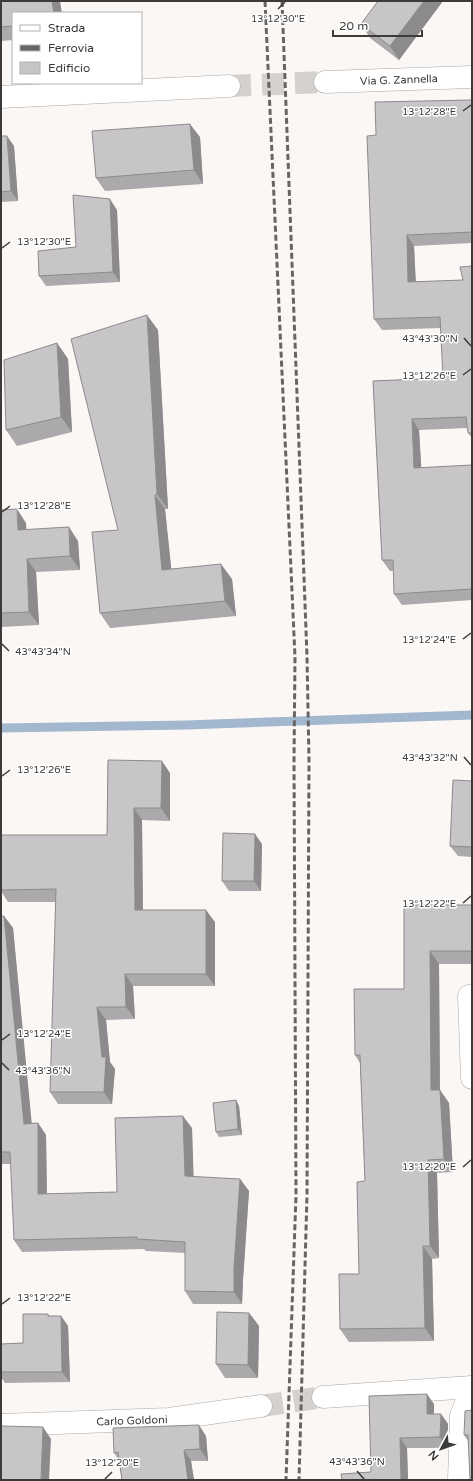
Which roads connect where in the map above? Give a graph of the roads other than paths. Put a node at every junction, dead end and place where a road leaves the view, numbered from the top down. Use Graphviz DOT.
graph roads {
  1 [pos="472,77"];
  2 [pos="325,82"];
  3 [pos="229,86"];
  4 [pos="1,97"];
  5 [pos="469,996"];
  6 [pos="472,1078"];
  7 [pos="472,1387"];
  8 [pos="323,1397"];
  9 [pos="261,1406"];
  10 [pos="1,1425"];
  11 [pos="459,1480"];
  1 -- 2 [label="street, Via G. Zannella"];
  3 -- 4 [label="street"];
  5 -- 6 [label="street"];
  7 -- 8 [label="street"];
  7 -- 11 [label="street"];
  9 -- 10 [label="street, Carlo Goldoni"];
}
